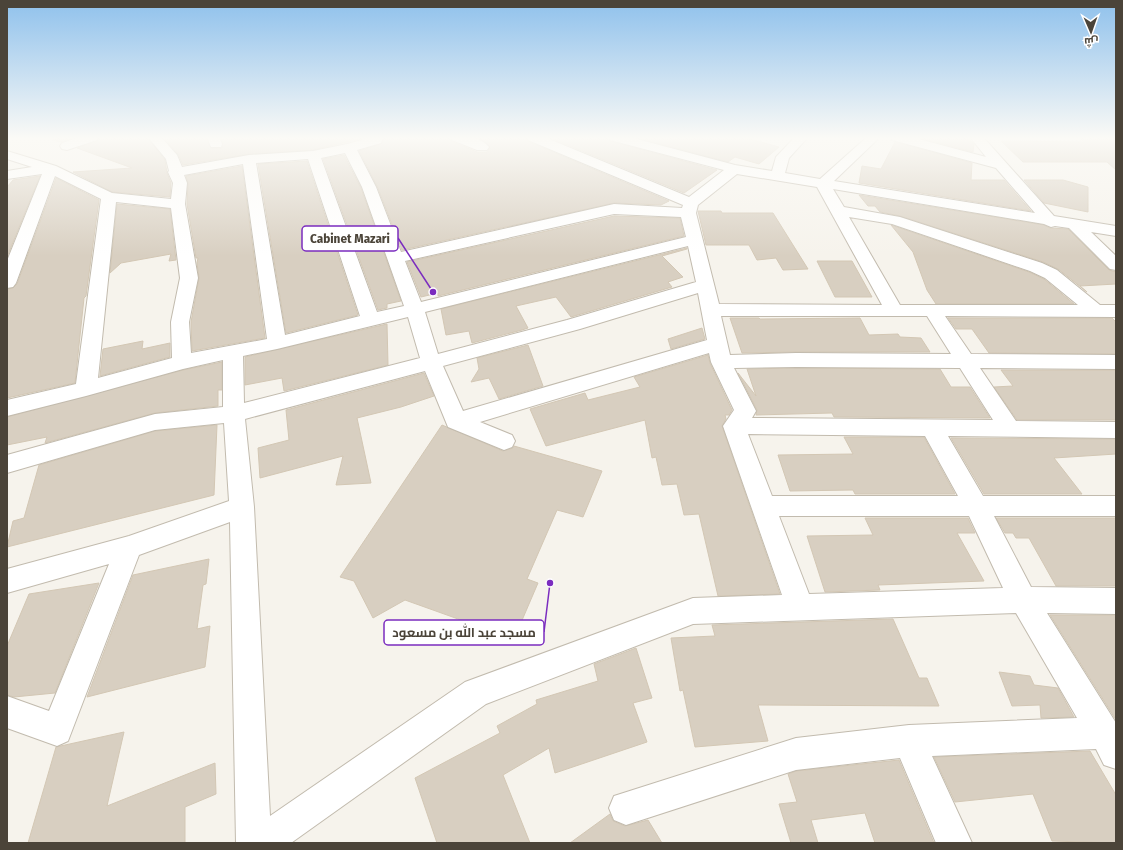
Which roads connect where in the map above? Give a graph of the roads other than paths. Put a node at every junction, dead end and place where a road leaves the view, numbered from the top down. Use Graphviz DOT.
graph roads {
  1 [pos="48,177"];
  2 [pos="67,177"];
  3 [pos="177,177"];
  4 [pos="252,177"];
  5 [pos="320,177"];
  6 [pos="364,177"];
  7 [pos="620,177"];
  8 [pos="725,177"];
  9 [pos="781,177"];
  10 [pos="831,177"];
  11 [pos="1011,177"];
  12 [pos="823,184"];
  13 [pos="109,197"];
  14 [pos="178,204"];
  15 [pos="689,208"];
  16 [pos="839,212"];
  17 [pos="1051,222"];
  18 [pos="1073,224"];
  19 [pos="1116,231"];
  20 [pos="694,240"];
  21 [pos="395,258"];
  22 [pos="1116,265"];
  23 [pos="7,283"];
  24 [pos="705,285"];
  25 [pos="415,310"];
  26 [pos="711,310"];
  27 [pos="894,310"];
  28 [pos="932,310"];
  29 [pos="1096,311"];
  30 [pos="1116,311"];
  31 [pos="370,319"];
  32 [pos="276,343"];
  33 [pos="233,351"];
  34 [pos="719,353"];
  35 [pos="965,361"];
  36 [pos="182,362"];
  37 [pos="431,362"];
  38 [pos="1116,362"];
  39 [pos="86,389"];
  40 [pos="7,408"];
  41 [pos="234,414"];
  42 [pos="456,421"];
  43 [pos="734,426"];
  44 [pos="932,428"];
  45 [pos="1010,429"];
  46 [pos="1116,430"];
  47 [pos="504,441"];
  48 [pos="8,467"];
  49 [pos="242,506"];
  50 [pos="764,506"];
  51 [pos="976,506"];
  52 [pos="1116,506"];
  53 [pos="129,547"];
  54 [pos="7,581"];
  55 [pos="1023,600"];
  56 [pos="1116,601"];
  57 [pos="800,607"];
  58 [pos="7,712"];
  59 [pos="909,741"];
  60 [pos="1110,743"];
  61 [pos="626,808"];
  62 [pos="254,843"];
  63 [pos="261,843"];
  64 [pos="954,843"];
  1 -- 23 [label="street"];
  2 -- 13 [label="street"];
  3 -- 14 [label="street"];
  4 -- 32 [label="street"];
  5 -- 31 [label="street"];
  6 -- 21 [label="street"];
  7 -- 15 [label="street"];
  8 -- 15 [label="street"];
  9 -- 12 [label="street"];
  10 -- 12 [label="street"];
  11 -- 17 [label="street"];
  12 -- 16 [label="street"];
  12 -- 17 [label="street"];
  13 -- 14 [label="street"];
  13 -- 39 [label="street"];
  14 -- 36 [label="street"];
  15 -- 20 [label="street"];
  15 -- 21 [label="street"];
  16 -- 27 [label="street"];
  16 -- 29 [label="street"];
  17 -- 18 [label="street"];
  18 -- 19 [label="street"];
  18 -- 22 [label="street"];
  20 -- 24 [label="street"];
  20 -- 25 [label="street"];
  21 -- 25 [label="street"];
  24 -- 26 [label="street"];
  24 -- 37 [label="street"];
  25 -- 31 [label="street"];
  25 -- 37 [label="street"];
  26 -- 27 [label="street"];
  26 -- 34 [label="street"];
  27 -- 28 [label="street"];
  28 -- 29 [label="street"];
  28 -- 35 [label="street"];
  29 -- 30 [label="street"];
  31 -- 32 [label="street"];
  32 -- 33 [label="street"];
  33 -- 36 [label="street"];
  33 -- 41 [label="street"];
  34 -- 35 [label="street"];
  34 -- 42 [label="street"];
  34 -- 43 [label="street"];
  35 -- 38 [label="street"];
  35 -- 45 [label="street"];
  36 -- 39 [label="street"];
  37 -- 41 [label="street"];
  37 -- 42 [label="street"];
  39 -- 40 [label="street"];
  41 -- 48 [label="street"];
  41 -- 49 [label="street"];
  42 -- 47 [label="street"];
  43 -- 44 [label="street"];
  43 -- 50 [label="street"];
  44 -- 45 [label="street"];
  44 -- 51 [label="street"];
  45 -- 46 [label="street"];
  49 -- 53 [label="street"];
  49 -- 62 [label="street"];
  50 -- 51 [label="street"];
  50 -- 57 [label="street"];
  51 -- 52 [label="street"];
  51 -- 55 [label="street"];
  53 -- 54 [label="street"];
  53 -- 58 [label="street"];
  55 -- 56 [label="street"];
  55 -- 57 [label="street"];
  55 -- 60 [label="street"];
  57 -- 63 [label="street"];
  59 -- 60 [label="street"];
  59 -- 61 [label="street"];
  59 -- 64 [label="street"];
}
